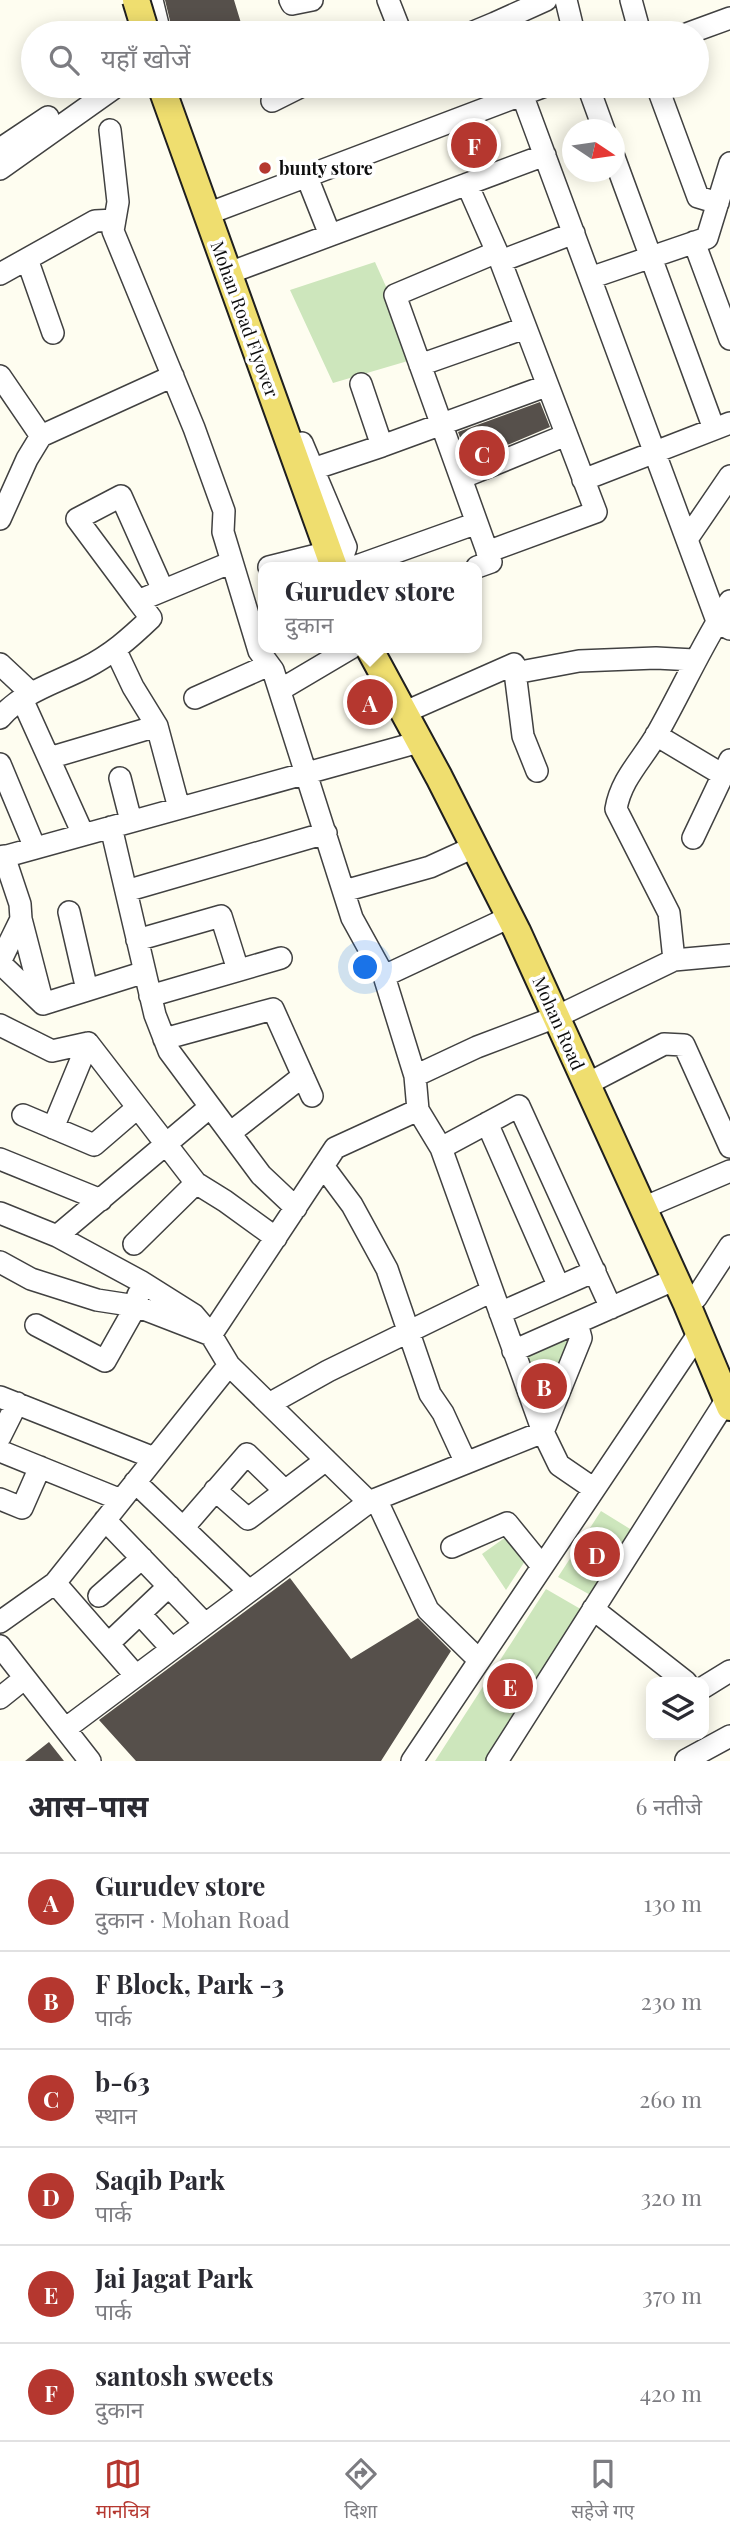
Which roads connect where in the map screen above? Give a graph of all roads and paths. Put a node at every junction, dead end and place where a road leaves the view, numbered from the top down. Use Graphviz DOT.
graph roads {
  1 [pos="124,0"];
  2 [pos="136,0"];
  3 [pos="152,0"];
  4 [pos="290,0"];
  5 [pos="313,0"];
  6 [pos="388,0"];
  7 [pos="546,0"];
  8 [pos="566,0"];
  9 [pos="631,0"];
  10 [pos="730,18"];
  11 [pos="130,21"];
  12 [pos="149,21"];
  13 [pos="154,21"];
  14 [pos="396,21"];
  15 [pos="509,21"];
  16 [pos="571,21"];
  17 [pos="637,21"];
  18 [pos="709,26"];
  19 [pos="77,98"];
  20 [pos="100,98"];
  21 [pos="153,98"];
  22 [pos="165,98"];
  23 [pos="178,98"];
  24 [pos="278,98"];
  25 [pos="501,98"];
  26 [pos="524,98"];
  27 [pos="592,98"];
  28 [pos="661,98"];
  29 [pos="272,101"];
  30 [pos="600,119"];
  31 [pos="110,130"];
  32 [pos="0,149"];
  33 [pos="545,155"];
  34 [pos="730,163"];
  35 [pos="0,169"];
  36 [pos="307,177"];
  37 [pos="623,182"];
  38 [pos="467,184"];
  39 [pos="718,203"];
  40 [pos="215,211"];
  41 [pos="115,220"];
  42 [pos="574,233"];
  43 [pos="330,235"];
  44 [pos="701,240"];
  45 [pos="499,256"];
  46 [pos="651,257"];
  47 [pos="27,259"];
  48 [pos="237,270"];
  49 [pos="0,274"];
  50 [pos="590,278"];
  51 [pos="525,328"];
  52 [pos="53,333"];
  53 [pos="730,339"];
  54 [pos="420,365"];
  55 [pos="173,376"];
  56 [pos="1,380"];
  57 [pos="361,384"];
  58 [pos="546,386"];
  59 [pos="441,424"];
  60 [pos="722,426"];
  61 [pos="565,435"];
  62 [pos="41,436"];
  63 [pos="382,446"];
  64 [pos="655,452"];
  65 [pos="313,469"];
  66 [pos="730,476"];
  67 [pos="461,478"];
  68 [pos="583,480"];
  69 [pos="0,519"];
  70 [pos="477,523"];
  71 [pos="687,539"];
  72 [pos="482,559"];
  73 [pos="329,562"];
  74 [pos="368,562"];
  75 [pos="234,568"];
  76 [pos="258,569"];
  77 [pos="163,590"];
  78 [pos="138,601"];
  79 [pos="730,601"];
  80 [pos="724,625"];
  81 [pos="258,645"];
  82 [pos="116,651"];
  83 [pos="261,653"];
  84 [pos="342,653"];
  85 [pos="372,653"];
  86 [pos="694,660"];
  87 [pos="0,664"];
  88 [pos="269,665"];
  89 [pos="515,673"];
  90 [pos="279,690"];
  91 [pos="27,696"];
  92 [pos="195,698"];
  93 [pos="403,713"];
  94 [pos="0,718"];
  95 [pos="157,726"];
  96 [pos="656,735"];
  97 [pos="419,742"];
  98 [pos="49,758"];
  99 [pos="727,768"];
  100 [pos="1,770"];
  101 [pos="537,771"];
  102 [pos="307,773"];
  103 [pos="120,778"];
  104 [pos="178,808"];
  105 [pos="121,824"];
  106 [pos="326,833"];
  107 [pos="83,834"];
  108 [pos="693,838"];
  109 [pos="474,847"];
  110 [pos="35,848"];
  111 [pos="2,857"];
  112 [pos="126,891"];
  113 [pos="344,891"];
  114 [pos="69,912"];
  115 [pos="510,917"];
  116 [pos="21,919"];
  117 [pos="137,940"];
  118 [pos="730,955"];
  119 [pos="281,958"];
  120 [pos="674,960"];
  121 [pos="0,962"];
  122 [pos="238,970"];
  123 [pos="145,972"];
  124 [pos="384,976"];
  125 [pos="87,990"];
  126 [pos="150,996"];
  127 [pos="43,1004"];
  128 [pos="556,1017"];
  129 [pos="0,1025"];
  130 [pos="164,1039"];
  131 [pos="88,1043"];
  132 [pos="303,1076"];
  133 [pos="415,1076"];
  134 [pos="587,1084"];
  135 [pos="312,1096"];
  136 [pos="211,1107"];
  137 [pos="137,1108"];
  138 [pos="418,1110"];
  139 [pos="23,1115"];
  140 [pos="487,1123"];
  141 [pos="53,1128"];
  142 [pos="230,1133"];
  143 [pos="165,1145"];
  144 [pos="730,1147"];
  145 [pos="441,1148"];
  146 [pos="0,1159"];
  147 [pos="323,1166"];
  148 [pos="730,1171"];
  149 [pos="196,1183"];
  150 [pos="101,1200"];
  151 [pos="296,1208"];
  152 [pos="643,1208"];
  153 [pos="0,1213"];
  154 [pos="57,1236"];
  155 [pos="276,1238"];
  156 [pos="134,1244"];
  157 [pos="730,1246"];
  158 [pos="0,1262"];
  159 [pos="595,1271"];
  160 [pos="140,1281"];
  161 [pos="559,1287"];
  162 [pos="492,1291"];
  163 [pos="681,1291"];
  164 [pos="136,1306"];
  165 [pos="611,1308"];
  166 [pos="500,1314"];
  167 [pos="577,1323"];
  168 [pos="36,1325"];
  169 [pos="409,1331"];
  170 [pos="699,1333"];
  171 [pos="211,1335"];
  172 [pos="513,1351"];
  173 [pos="229,1365"];
  174 [pos="8,1400"];
  175 [pos="728,1403"];
  176 [pos="269,1404"];
  177 [pos="542,1432"];
  178 [pos="0,1437"];
  179 [pos="0,1451"];
  180 [pos="154,1458"];
  181 [pos="326,1460"];
  182 [pos="466,1463"];
  183 [pos="40,1467"];
  184 [pos="135,1482"];
  185 [pos="594,1489"];
  186 [pos="215,1490"];
  187 [pos="285,1491"];
  188 [pos="0,1499"];
  189 [pos="121,1500"];
  190 [pos="372,1501"];
  191 [pos="105,1520"];
  192 [pos="183,1528"];
  193 [pos="452,1546"];
  194 [pos="142,1558"];
  195 [pos="542,1566"];
  196 [pos="55,1583"];
  197 [pos="169,1586"];
  198 [pos="249,1591"];
  199 [pos="99,1596"];
  200 [pos="593,1609"];
  201 [pos="140,1614"];
  202 [pos="0,1622"];
  203 [pos="205,1624"];
  204 [pos="108,1644"];
  205 [pos="0,1646"];
  206 [pos="172,1649"];
  207 [pos="480,1660"];
  208 [pos="730,1671"];
  209 [pos="136,1676"];
  210 [pos="679,1677"];
  211 [pos="25,1678"];
  212 [pos="709,1684"];
  213 [pos="0,1698"];
  214 [pos="65,1729"];
  215 [pos="730,1736"];
  216 [pos="689,1740"];
  217 [pos="686,1760"];
  218 [pos="90,1761"];
  219 [pos="412,1761"];
  220 [pos="496,1761"];
  1 -- 11 [label="street"];
  2 -- 12 [label="main road, bridge"];
  3 -- 13 [label="street"];
  4 -- 5 [label="street"];
  6 -- 14 [label="street"];
  7 -- 15 [label="street"];
  8 -- 16 [label="street"];
  9 -- 17 [label="street"];
  10 -- 18 [label="street"];
  19 -- 32 [label="street"];
  20 -- 35 [label="street"];
  21 -- 73 [label="street"];
  22 -- 73 [label="main road, Mohan Road Flyover"];
  23 -- 40 [label="street"];
  24 -- 29 [label="street"];
  25 -- 36 [label="street"];
  26 -- 33 [label="street"];
  27 -- 30 [label="street"];
  28 -- 39 [label="street"];
  31 -- 41 [label="street"];
  33 -- 38 [label="street"];
  33 -- 42 [label="street"];
  34 -- 39 [label="street"];
  36 -- 40 [label="street"];
  36 -- 43 [label="street"];
  37 -- 46 [label="street"];
  38 -- 43 [label="street"];
  38 -- 45 [label="street"];
  39 -- 44 [label="street"];
  40 -- 48 [label="street"];
  41 -- 47 [label="street"];
  41 -- 55 [label="street"];
  42 -- 45 [label="street"];
  42 -- 50 [label="street"];
  43 -- 48 [label="street"];
  44 -- 46 [label="street"];
  44 -- 53 [label="street"];
  45 -- 51 [label="street"];
  45 -- 54 [label="street"];
  46 -- 50 [label="street"];
  46 -- 60 [label="street"];
  47 -- 49 [label="street"];
  47 -- 52 [label="street"];
  48 -- 65 [label="street"];
  50 -- 64 [label="street"];
  51 -- 54 [label="street"];
  51 -- 58 [label="street"];
  54 -- 59 [label="street"];
  55 -- 62 [label="street"];
  55 -- 75 [label="street"];
  56 -- 62 [label="street"];
  57 -- 63 [label="street"];
  58 -- 59 [label="street"];
  58 -- 61 [label="street"];
  59 -- 63 [label="street"];
  59 -- 67 [label="street"];
  60 -- 64 [label="street"];
  61 -- 67 [label="street"];
  61 -- 68 [label="street"];
  62 -- 69 [label="street"];
  63 -- 65 [label="street"];
  64 -- 68 [label="street"];
  64 -- 71 [label="street"];
  65 -- 73 [label="street"];
  66 -- 71 [label="street"];
  67 -- 70 [label="street"];
  68 -- 72 [label="street"];
  70 -- 72 [label="street"];
  70 -- 74 [label="street"];
  71 -- 80 [label="street"];
  75 -- 76 [label="street"];
  75 -- 77 [label="street"];
  75 -- 81 [label="street"];
  77 -- 78 [label="street"];
  77 -- 78 [label="street"];
  78 -- 82 [label="street"];
  79 -- 80 [label="street"];
  80 -- 86 [label="street"];
  82 -- 91 [label="street"];
  82 -- 95 [label="street"];
  83 -- 88 [label="street"];
  84 -- 90 [label="street"];
  85 -- 93 [label="main road, Mohan Road"];
  86 -- 89 [label="street"];
  86 -- 96 [label="street"];
  87 -- 91 [label="street"];
  88 -- 90 [label="street"];
  88 -- 92 [label="street"];
  89 -- 93 [label="street"];
  89 -- 101 [label="street"];
  90 -- 102 [label="street"];
  91 -- 94 [label="street"];
  91 -- 98 [label="street"];
  93 -- 97 [label="main road, Mohan Road"];
  95 -- 98 [label="street"];
  95 -- 104 [label="street"];
  96 -- 99 [label="street"];
  96 -- 120 [label="street"];
  97 -- 102 [label="street"];
  97 -- 109 [label="main road, Mohan Road"];
  98 -- 107 [label="street"];
  99 -- 108 [label="street"];
  100 -- 110 [label="street"];
  102 -- 104 [label="street"];
  102 -- 106 [label="street"];
  103 -- 105 [label="street"];
  104 -- 105 [label="street"];
  105 -- 107 [label="street"];
  105 -- 112 [label="street"];
  106 -- 112 [label="street"];
  106 -- 113 [label="street"];
  107 -- 110 [label="street"];
  109 -- 113 [label="street"];
  109 -- 115 [label="main road, Mohan Road"];
  110 -- 111 [label="street"];
  111 -- 116 [label="street"];
  112 -- 117 [label="street"];
  113 -- 124 [label="street"];
  114 -- 125 [label="street"];
  115 -- 124 [label="street"];
  115 -- 128 [label="main road, Mohan Road"];
  116 -- 121 [label="street"];
  116 -- 127 [label="street"];
  117 -- 122 [label="street"];
  117 -- 123 [label="street"];
  118 -- 120 [label="street"];
  119 -- 122 [label="street"];
  120 -- 128 [label="street"];
  121 -- 127 [label="street"];
  122 -- 126 [label="street"];
  123 -- 125 [label="street"];
  123 -- 126 [label="street"];
  124 -- 133 [label="street"];
  125 -- 127 [label="street"];
  126 -- 130 [label="street"];
  128 -- 133 [label="street"];
  128 -- 134 [label="main road, Mohan Road"];
  129 -- 131 [label="street"];
  130 -- 132 [label="street"];
  130 -- 136 [label="street"];
  131 -- 137 [label="street"];
  131 -- 141 [label="street"];
  132 -- 135 [label="street"];
  132 -- 142 [label="street"];
  133 -- 138 [label="street"];
  134 -- 144 [label="street"];
  134 -- 152 [label="main road, Mohan Road"];
  136 -- 142 [label="street"];
  136 -- 143 [label="street"];
  137 -- 141 [label="street"];
  137 -- 143 [label="street"];
  138 -- 145 [label="street"];
  138 -- 147 [label="street"];
  139 -- 141 [label="street"];
  140 -- 145 [label="street"];
  140 -- 159 [label="street"];
  140 -- 161 [label="street"];
  142 -- 151 [label="street"];
  143 -- 149 [label="street"];
  143 -- 150 [label="street"];
  145 -- 162 [label="street"];
  146 -- 150 [label="street"];
  147 -- 151 [label="street"];
  147 -- 169 [label="street"];
  148 -- 152 [label="street"];
  149 -- 155 [label="street"];
  149 -- 156 [label="street"];
  150 -- 154 [label="street"];
  151 -- 155 [label="street"];
  152 -- 163 [label="main road, Mohan Road"];
  153 -- 154 [label="street"];
  154 -- 160 [label="street"];
  155 -- 171 [label="street"];
  157 -- 163 [label="street"];
  158 -- 164 [label="street"];
  159 -- 161 [label="street"];
  159 -- 165 [label="street"];
  160 -- 164 [label="street"];
  160 -- 171 [label="street"];
  161 -- 166 [label="street"];
  162 -- 166 [label="street"];
  162 -- 169 [label="street"];
  163 -- 165 [label="street"];
  163 -- 170 [label="main road, Mohan Road"];
  164 -- 168 [label="street"];
  164 -- 171 [label="street"];
  165 -- 167 [label="street"];
  166 -- 172 [label="street"];
  167 -- 172 [label="street"];
  167 -- 177 [label="street"];
  169 -- 176 [label="street"];
  169 -- 182 [label="street"];
  170 -- 175 [label="main road, Mohan Road"];
  170 -- 185 [label="street"];
  171 -- 173 [label="street"];
  172 -- 177 [label="street"];
  173 -- 176 [label="street"];
  173 -- 180 [label="street"];
  174 -- 178 [label="street"];
  174 -- 180 [label="street"];
  175 -- 200 [label="street"];
  176 -- 181 [label="street"];
  177 -- 182 [label="street"];
  177 -- 185 [label="street"];
  179 -- 183 [label="street"];
  180 -- 184 [label="street"];
  181 -- 187 [label="street"];
  181 -- 190 [label="street"];
  182 -- 190 [label="street"];
  183 -- 188 [label="street"];
  183 -- 189 [label="street"];
  184 -- 189 [label="street"];
  184 -- 192 [label="street"];
  185 -- 195 [label="street"];
  186 -- 187 [label="street"];
  186 -- 187 [label="street"];
  186 -- 192 [label="street"];
  189 -- 191 [label="street"];
  190 -- 198 [label="street"];
  190 -- 207 [label="street"];
  191 -- 194 [label="street"];
  191 -- 196 [label="street"];
  192 -- 198 [label="street"];
  193 -- 195 [label="street"];
  194 -- 197 [label="street"];
  194 -- 199 [label="street"];
  195 -- 207 [label="street"];
  196 -- 202 [label="street"];
  196 -- 204 [label="street"];
  197 -- 201 [label="street"];
  197 -- 203 [label="street"];
  198 -- 203 [label="street"];
  200 -- 210 [label="street"];
  200 -- 220 [label="street"];
  201 -- 204 [label="street"];
  201 -- 206 [label="street"];
  203 -- 206 [label="street"];
  204 -- 209 [label="street"];
  205 -- 211 [label="street"];
  206 -- 209 [label="street"];
  207 -- 219 [label="street"];
  208 -- 212 [label="street"];
  209 -- 214 [label="street"];
  211 -- 213 [label="street"];
  211 -- 214 [label="street"];
  214 -- 218 [label="street"];
  215 -- 217 [label="street"];
  216 -- 217 [label="street"];
}
